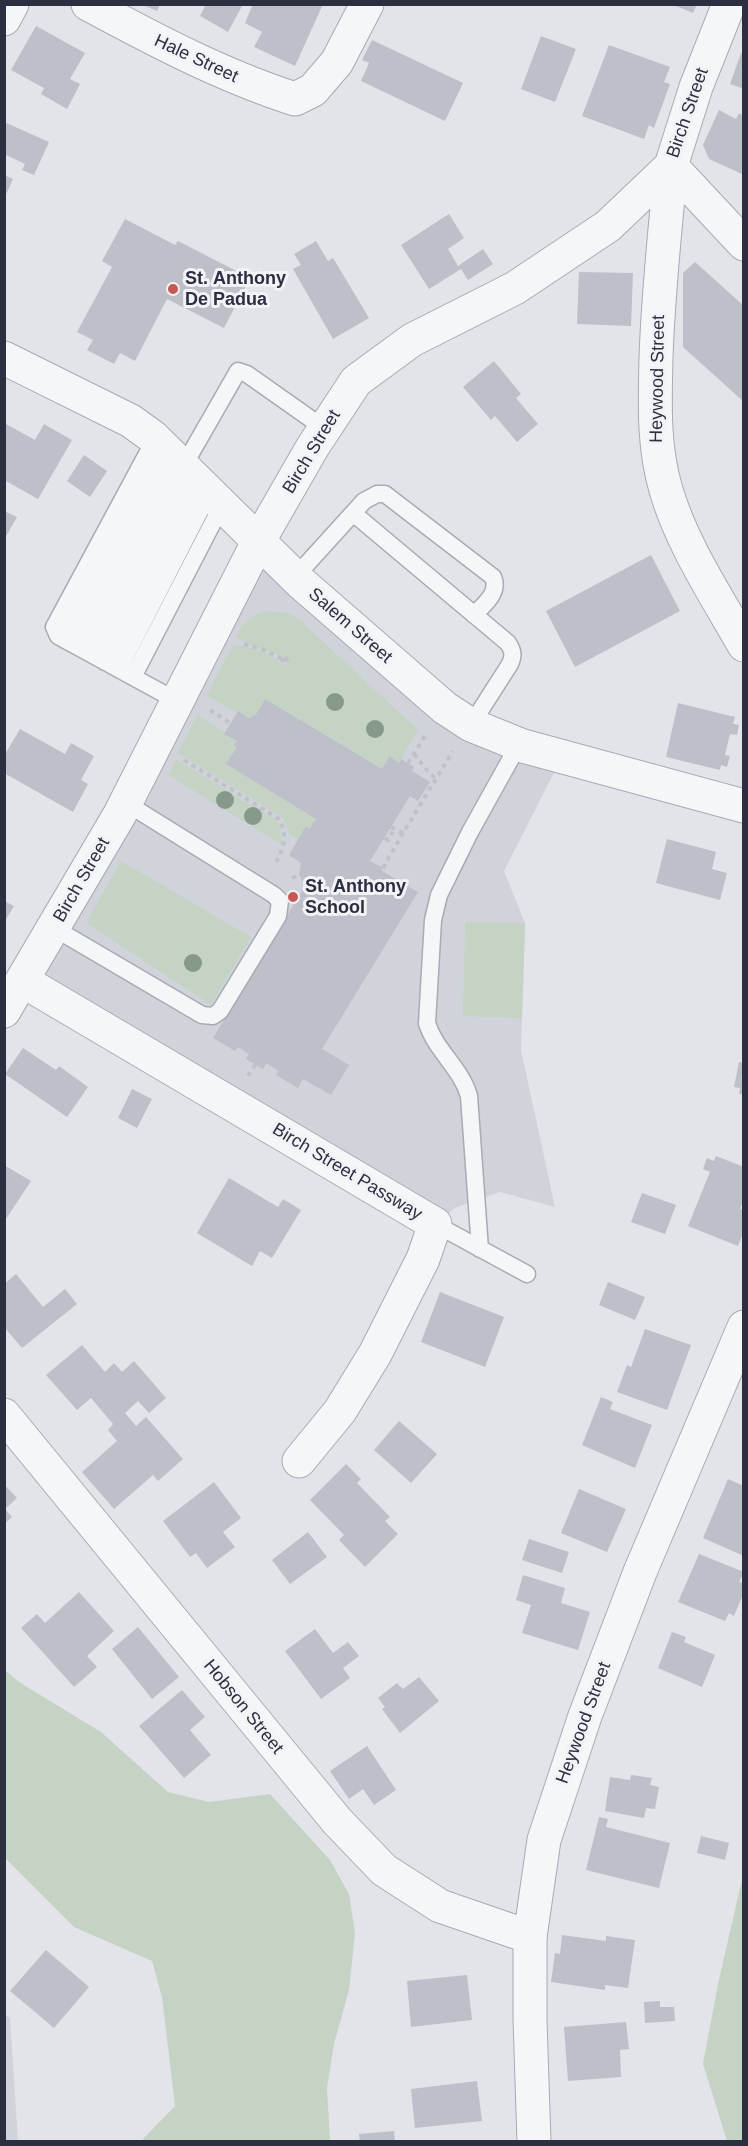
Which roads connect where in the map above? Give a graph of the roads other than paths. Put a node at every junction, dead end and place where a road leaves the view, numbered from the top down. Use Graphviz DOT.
graph roads {
  1 [pos="12,4"];
  2 [pos="88,4"];
  3 [pos="367,4"];
  4 [pos="729,4"];
  5 [pos="4,19"];
  6 [pos="670,166"];
  7 [pos="744,244"];
  8 [pos="4,358"];
  9 [pos="325,429"];
  10 [pos="187,471"];
  11 [pos="353,513"];
  12 [pos="258,542"];
  13 [pos="295,577"];
  14 [pos="474,615"];
  15 [pos="744,645"];
  16 [pos="99,658"];
  17 [pos="177,701"];
  18 [pos="471,725"];
  19 [pos="519,744"];
  20 [pos="126,803"];
  21 [pos="744,806"];
  22 [pos="54,928"];
  23 [pos="23,981"];
  24 [pos="4,1011"];
  25 [pos="435,1224"];
  26 [pos="480,1249"];
  27 [pos="526,1274"];
  28 [pos="744,1327"];
  29 [pos="4,1415"];
  30 [pos="299,1461"];
  31 [pos="530,1937"];
  32 [pos="534,2142"];
  1 -- 5 [label="street"];
  2 -- 3 [label="street, Hale Street"];
  4 -- 6 [label="street, Birch Street"];
  6 -- 7 [label="street"];
  6 -- 9 [label="street, Birch Street"];
  6 -- 15 [label="street, Heywood Street"];
  8 -- 10 [label="street, Salem Street"];
  9 -- 10 [label="lane"];
  9 -- 12 [label="street, Birch Street"];
  10 -- 12 [label="street, Salem Street"];
  10 -- 16 [label="lane"];
  10 -- 16 [label="lane"];
  10 -- 16 [label="lane"];
  10 -- 16 [label="lane"];
  11 -- 13 [label="lane"];
  11 -- 14 [label="lane"];
  11 -- 14 [label="lane"];
  12 -- 13 [label="street, Salem Street"];
  12 -- 17 [label="street, Birch Street"];
  13 -- 18 [label="street, Salem Street"];
  14 -- 18 [label="lane"];
  16 -- 17 [label="lane"];
  17 -- 20 [label="street, Birch Street"];
  18 -- 19 [label="street, Salem Street"];
  19 -- 21 [label="street, Salem Street"];
  19 -- 26 [label="lane"];
  20 -- 22 [label="street, Birch Street"];
  20 -- 22 [label="lane"];
  22 -- 23 [label="street, Birch Street"];
  23 -- 24 [label="street, Birch Street"];
  23 -- 25 [label="street, Birch Street Passway"];
  25 -- 26 [label="lane"];
  25 -- 30 [label="street, Birch Street Passway"];
  26 -- 27 [label="lane"];
  28 -- 31 [label="street, Heywood Street"];
  29 -- 31 [label="street, Hobson Street"];
  31 -- 32 [label="street, Heywood Street"];
}
